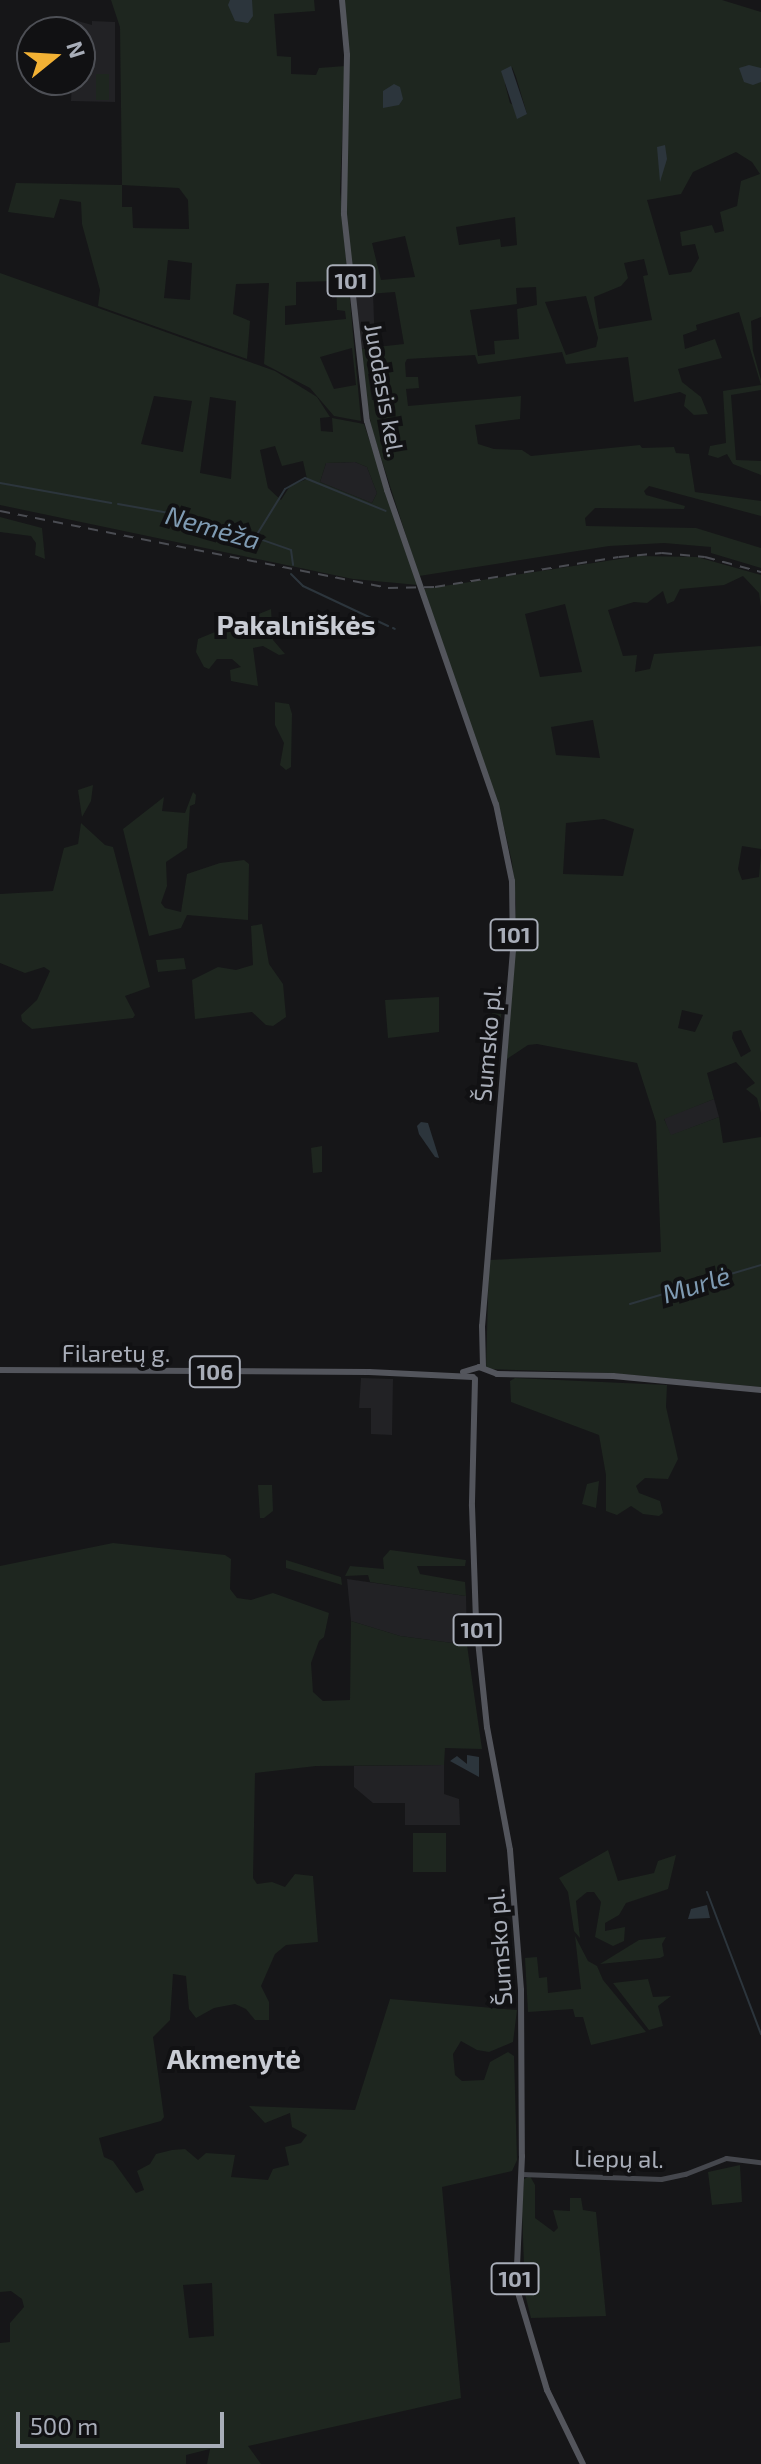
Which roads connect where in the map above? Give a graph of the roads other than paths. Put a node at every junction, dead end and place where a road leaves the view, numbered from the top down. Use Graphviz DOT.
graph roads {
  1 [pos="342,0"];
  2 [pos="420,586"];
  3 [pos="0,1370"];
  4 [pos="479,1374"];
  5 [pos="761,1390"];
  6 [pos="761,2162"];
  7 [pos="521,2174"];
  8 [pos="583,2464"];
  1 -- 2 [label="main road, Juodasis kel. / 101"];
  2 -- 4 [label="main road, Šumsko pl. / 101"];
  3 -- 4 [label="main road, Filaretų g. / 106"];
  4 -- 5 [label="main road, 106"];
  4 -- 7 [label="main road, Šumsko pl. / 101"];
  6 -- 7 [label="main road, Liepų al."];
  7 -- 8 [label="main road, Šumsko pl. / 101"];
}
